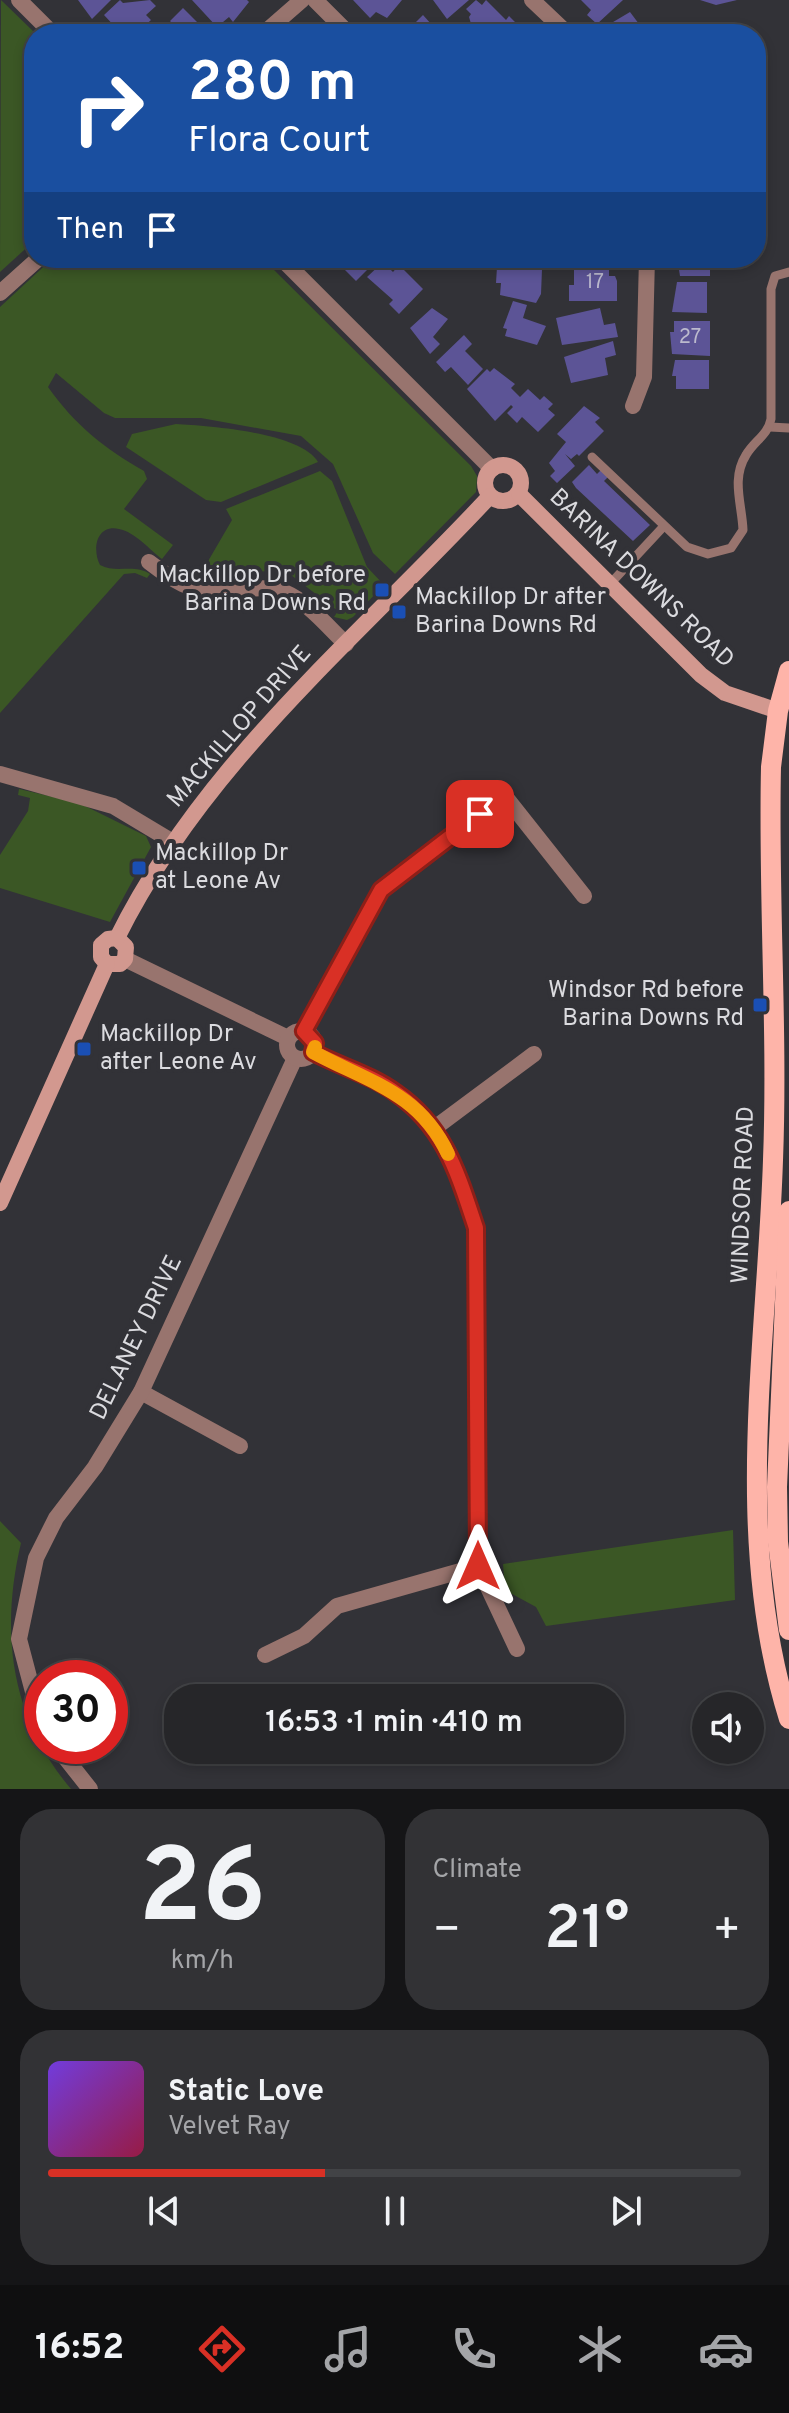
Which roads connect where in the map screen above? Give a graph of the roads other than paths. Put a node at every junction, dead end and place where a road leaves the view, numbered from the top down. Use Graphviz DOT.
graph roads {
  1 [pos="19,0"];
  2 [pos="302,0"];
  3 [pos="315,0"];
  4 [pos="532,0"];
  5 [pos="43,24"];
  6 [pos="274,24"];
  7 [pos="339,24"];
  8 [pos="557,24"];
  9 [pos="28,268"];
  10 [pos="291,268"];
  11 [pos="647,268"];
  12 [pos="789,272"];
  13 [pos="0,293"];
  14 [pos="633,406"];
  15 [pos="770,427"];
  16 [pos="789,428"];
  17 [pos="592,457"];
  18 [pos="492,469"];
  19 [pos="519,494"];
  20 [pos="490,496"];
  21 [pos="664,526"];
  22 [pos="149,562"];
  23 [pos="610,584"];
  24 [pos="346,644"];
  25 [pos="789,671"];
  26 [pos="784,708"];
  27 [pos="0,774"];
  28 [pos="173,842"];
  29 [pos="584,896"];
  30 [pos="117,938"];
  31 [pos="125,959"];
  32 [pos="107,964"];
  33 [pos="296,1035"];
  34 [pos="313,1052"];
  35 [pos="534,1054"];
  36 [pos="295,1058"];
  37 [pos="436,1127"];
  38 [pos="0,1203"];
  39 [pos="789,1211"];
  40 [pos="141,1392"];
  41 [pos="240,1446"];
  42 [pos="478,1566"];
  43 [pos="789,1630"];
  44 [pos="517,1649"];
  45 [pos="265,1655"];
  46 [pos="25,1660"];
  47 [pos="789,1719"];
  48 [pos="70,1764"];
  49 [pos="90,1789"];
  1 -- 5 [label="street"];
  2 -- 6 [label="street"];
  3 -- 7 [label="street"];
  4 -- 8 [label="street"];
  9 -- 13 [label="street"];
  10 -- 18 [label="street"];
  11 -- 14 [label="street"];
  12 -- 15 [label="lane"];
  15 -- 16 [label="lane"];
  15 -- 21 [label="lane"];
  17 -- 21 [label="lane"];
  18 -- 19 [label="main road"];
  18 -- 20 [label="main road"];
  19 -- 20 [label="main road"];
  19 -- 23 [label="main road, BARINA DOWNS ROAD"];
  20 -- 24 [label="main road, MACKILLOP DRIVE"];
  21 -- 23 [label="lane"];
  22 -- 24 [label="street"];
  23 -- 26 [label="main road, BARINA DOWNS ROAD"];
  24 -- 28 [label="main road, MACKILLOP DRIVE"];
  25 -- 26 [label="main road, WINDSOR ROAD"];
  26 -- 47 [label="main road, WINDSOR ROAD"];
  27 -- 28 [label="street"];
  28 -- 30 [label="main road, MACKILLOP DRIVE"];
  29 -- 33 [label="street"];
  30 -- 31 [label="main road"];
  30 -- 32 [label="main road"];
  31 -- 32 [label="main road"];
  31 -- 33 [label="street"];
  32 -- 38 [label="main road"];
  33 -- 34 [label="street"];
  33 -- 36 [label="street"];
  34 -- 36 [label="street"];
  34 -- 37 [label="street"];
  35 -- 37 [label="street"];
  36 -- 40 [label="street, DELANEY DRIVE"];
  37 -- 42 [label="street"];
  39 -- 43 [label="main road, WINDSOR ROAD"];
  40 -- 41 [label="street"];
  40 -- 46 [label="street, DELANEY DRIVE"];
  42 -- 44 [label="street"];
  42 -- 45 [label="street"];
  48 -- 49 [label="street"];
}
